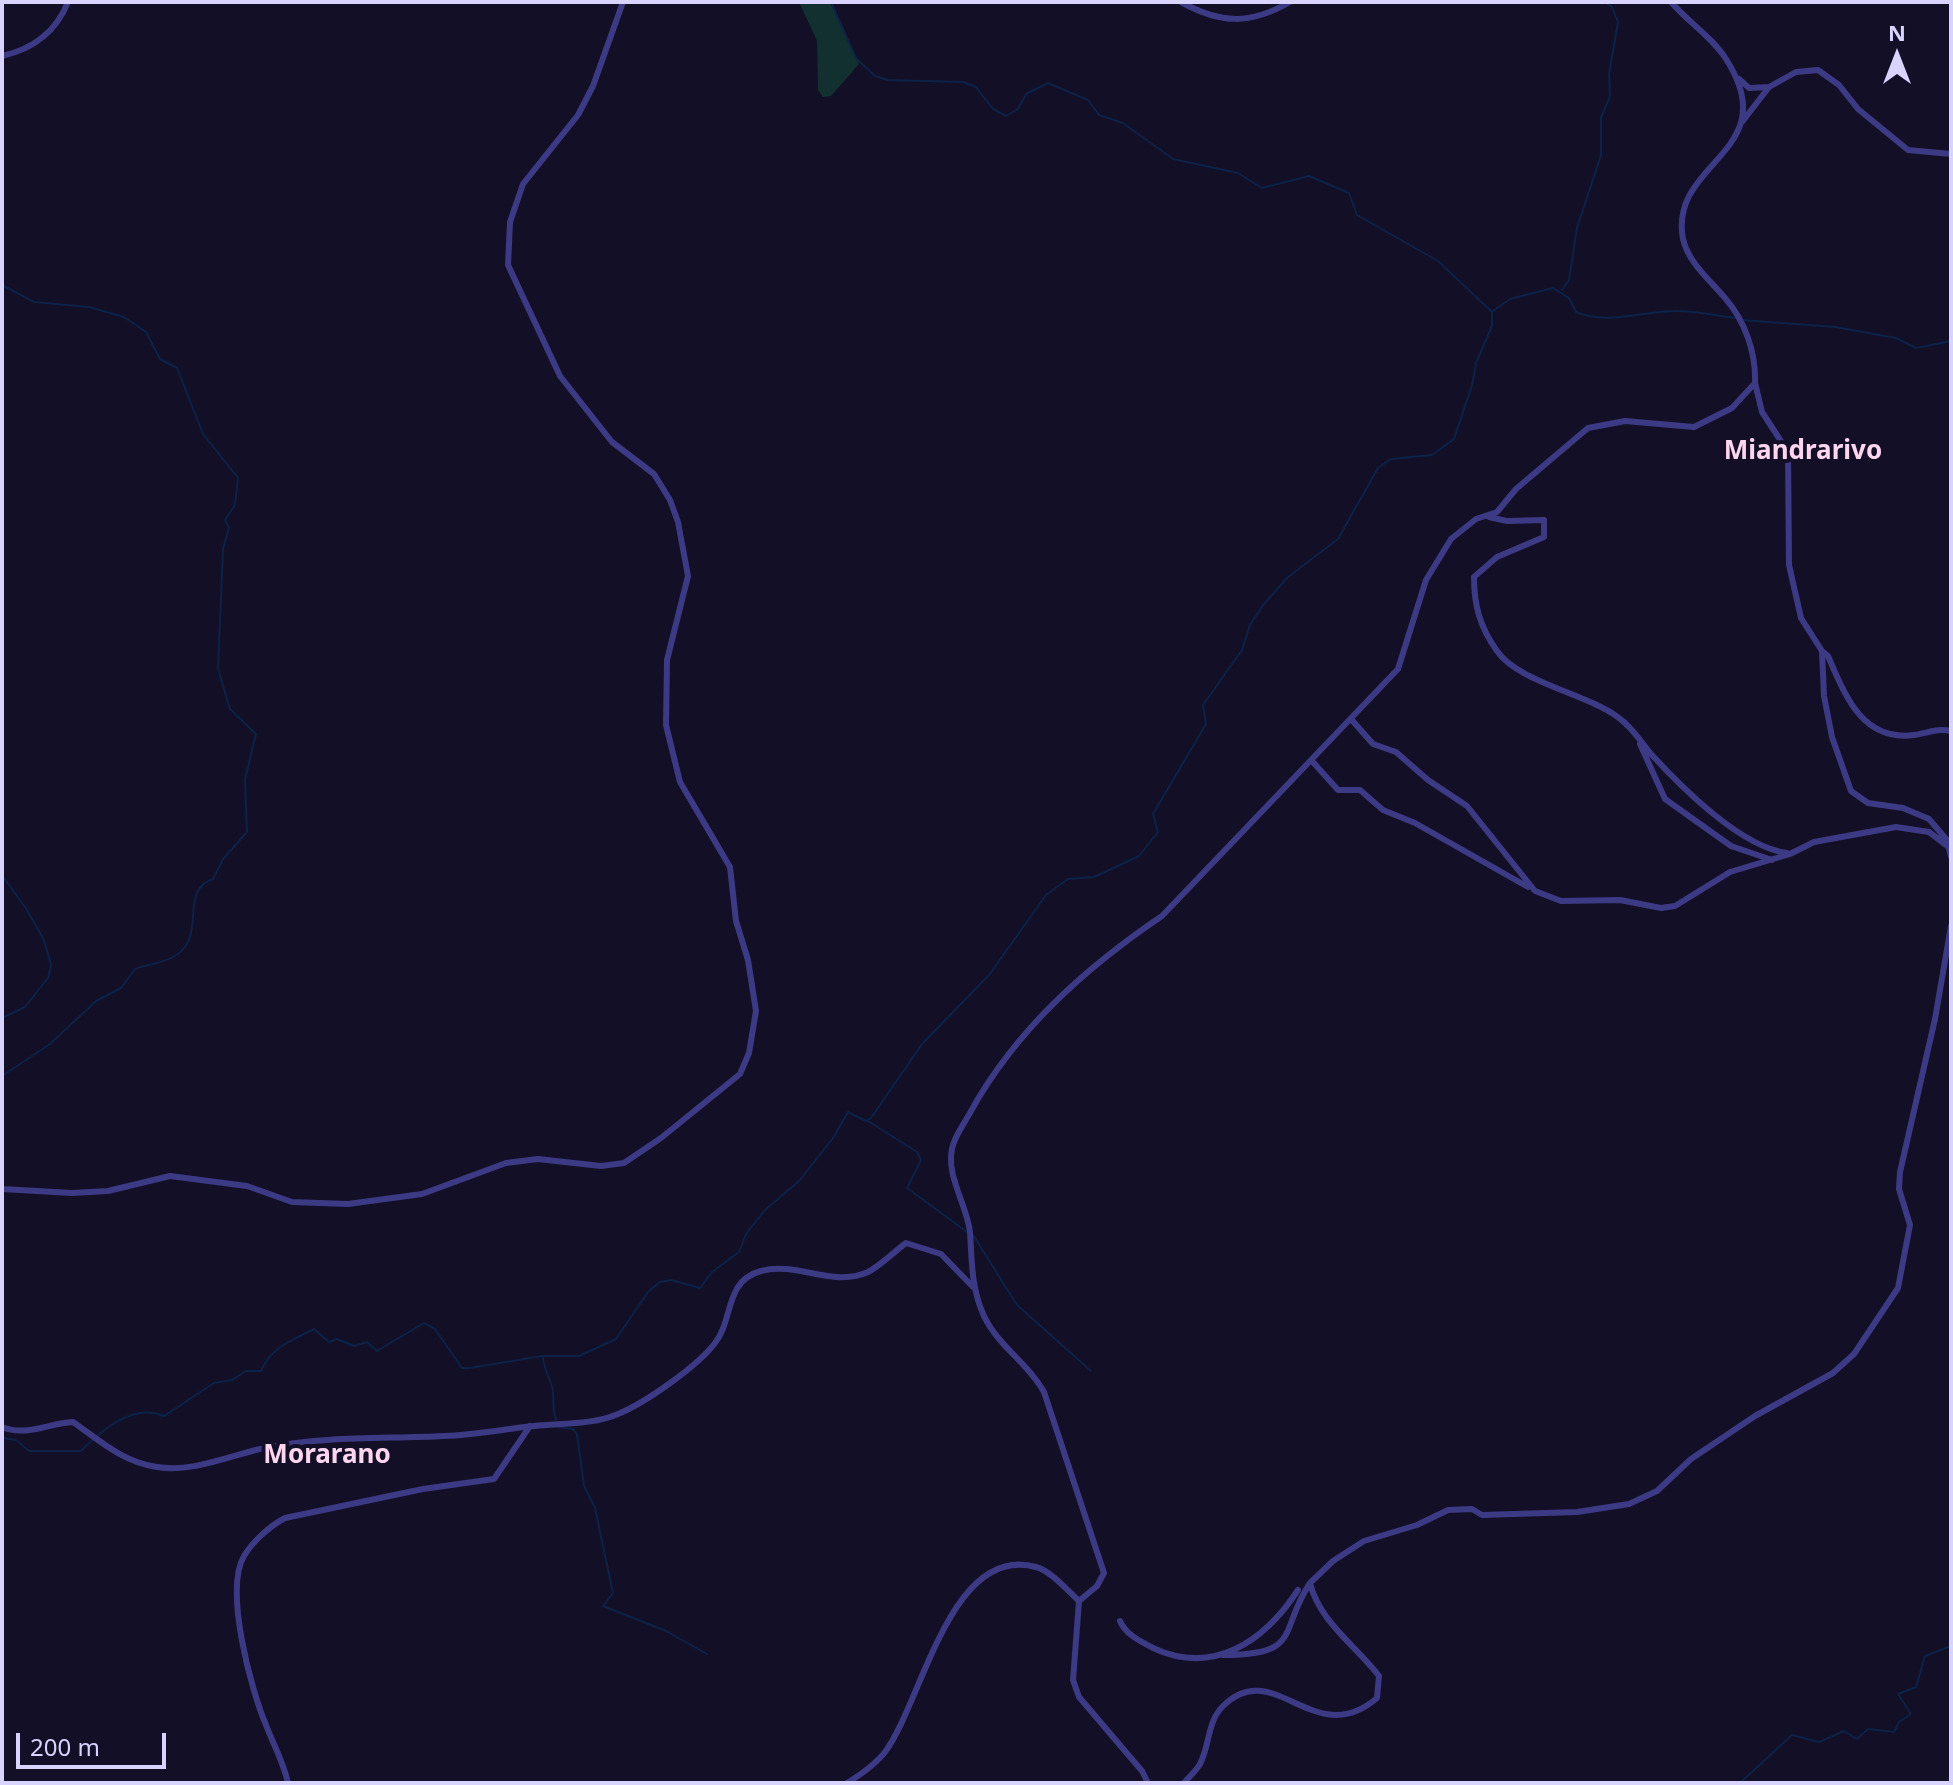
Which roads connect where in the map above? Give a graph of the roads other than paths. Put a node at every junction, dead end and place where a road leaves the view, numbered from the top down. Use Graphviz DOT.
graph roads {
  1 [pos="68,2"];
  2 [pos="623,2"];
  3 [pos="1181,2"];
  4 [pos="1290,2"];
  5 [pos="1671,2"];
  6 [pos="2,56"];
  7 [pos="1736,77"];
  8 [pos="1769,87"];
  9 [pos="1742,122"];
  10 [pos="1951,154"];
  11 [pos="1755,383"];
  12 [pos="1489,517"];
  13 [pos="1822,651"];
  14 [pos="1351,719"];
  15 [pos="1951,731"];
  16 [pos="1637,737"];
  17 [pos="1312,761"];
  18 [pos="1950,848"];
  19 [pos="1790,854"];
  20 [pos="1951,857"];
  21 [pos="1773,860"];
  22 [pos="1535,891"];
  23 [pos="1951,926"];
  24 [pos="2,1189"];
  25 [pos="973,1287"];
  26 [pos="530,1426"];
  27 [pos="2,1427"];
  28 [pos="1310,1583"];
  29 [pos="1298,1590"];
  30 [pos="1079,1601"];
  31 [pos="1120,1621"];
  32 [pos="1223,1655"];
  33 [pos="288,1783"];
  34 [pos="847,1783"];
  35 [pos="1148,1783"];
  36 [pos="1184,1783"];
  1 -- 6 [label="street"];
  2 -- 24 [label="street"];
  3 -- 4 [label="street"];
  5 -- 7 [label="street"];
  7 -- 8 [label="street"];
  7 -- 9 [label="street"];
  8 -- 9 [label="street"];
  8 -- 10 [label="street"];
  9 -- 11 [label="street"];
  11 -- 12 [label="street"];
  11 -- 13 [label="street"];
  12 -- 14 [label="street"];
  12 -- 16 [label="street"];
  13 -- 15 [label="street"];
  13 -- 18 [label="street"];
  14 -- 17 [label="street"];
  14 -- 22 [label="street"];
  16 -- 19 [label="street"];
  16 -- 21 [label="street"];
  17 -- 22 [label="street"];
  17 -- 25 [label="street"];
  18 -- 19 [label="street"];
  18 -- 20 [label="street"];
  19 -- 21 [label="street"];
  21 -- 22 [label="street"];
  23 -- 28 [label="street"];
  25 -- 26 [label="street"];
  25 -- 30 [label="street"];
  26 -- 27 [label="street"];
  26 -- 33 [label="street"];
  28 -- 32 [label="street"];
  28 -- 36 [label="street"];
  29 -- 32 [label="street"];
  30 -- 34 [label="street"];
  30 -- 35 [label="street"];
  31 -- 32 [label="street"];
}
